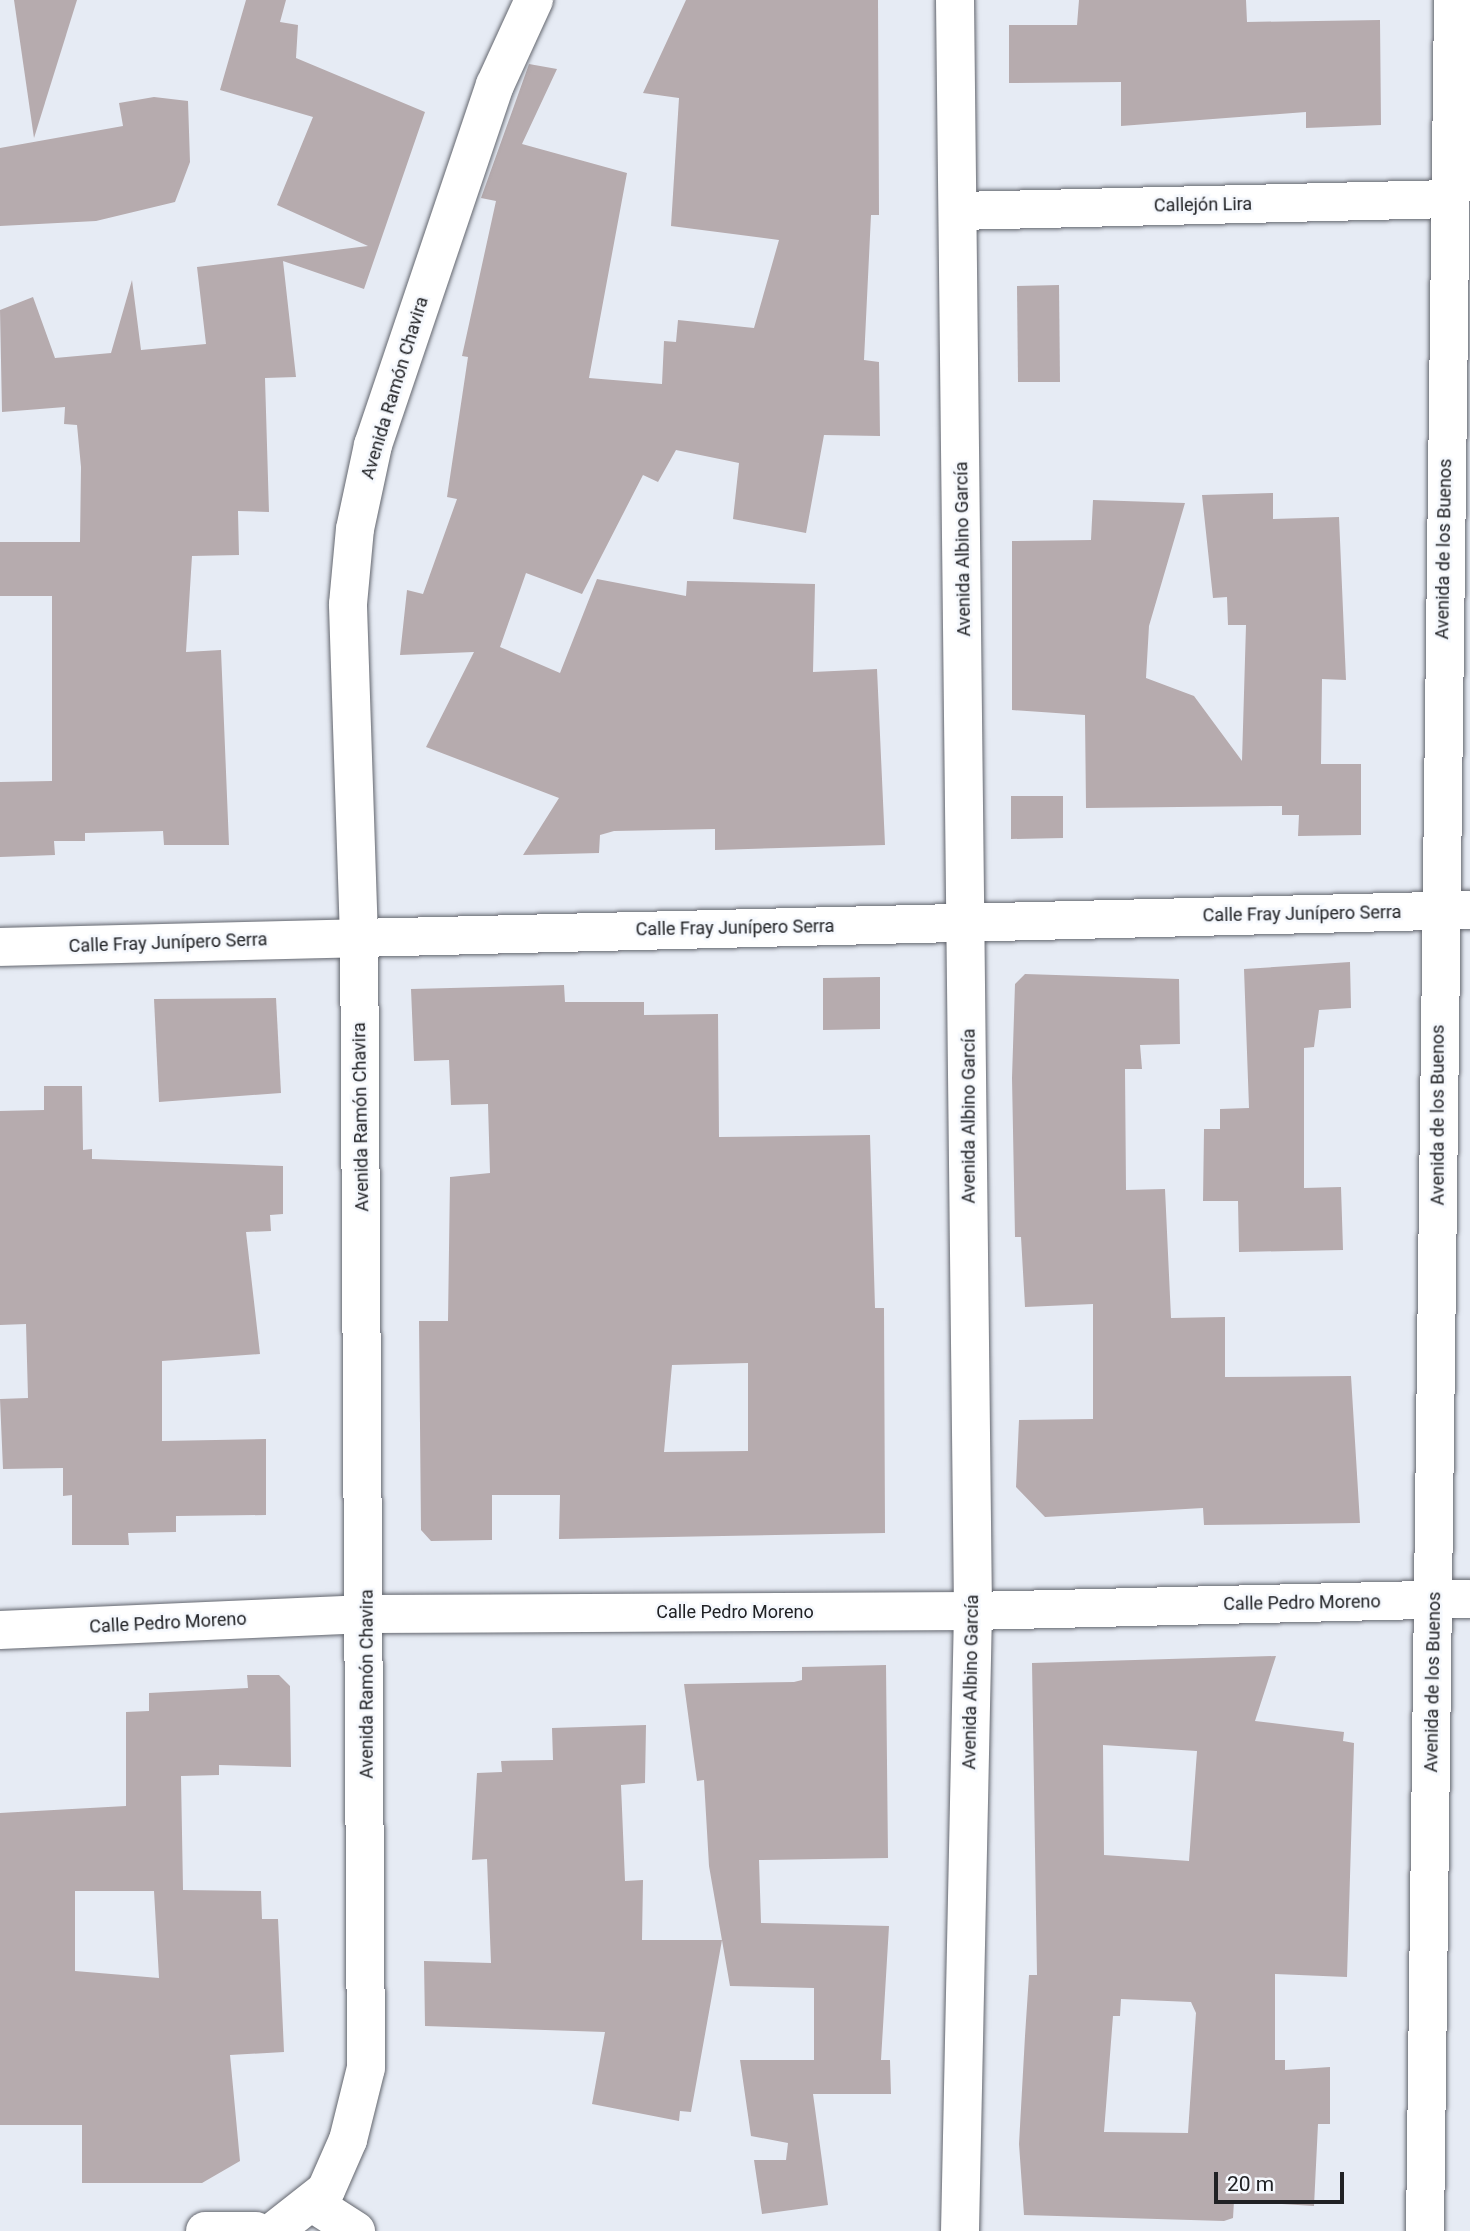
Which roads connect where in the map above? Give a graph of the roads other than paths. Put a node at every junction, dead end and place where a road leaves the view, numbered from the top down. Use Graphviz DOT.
graph roads {
  1 [pos="534,0"];
  2 [pos="955,0"];
  3 [pos="1453,0"];
  4 [pos="1447,199"];
  5 [pos="959,211"];
  6 [pos="1459,246"];
  7 [pos="1455,910"];
  8 [pos="967,922"];
  9 [pos="359,938"];
  10 [pos="0,947"];
  11 [pos="1452,1599"];
  12 [pos="973,1611"];
  13 [pos="367,1614"];
  14 [pos="0,1630"];
  15 [pos="314,2204"];
  16 [pos="205,2231"];
  17 [pos="256,2231"];
  18 [pos="274,2231"];
  19 [pos="356,2231"];
  20 [pos="960,2231"];
  21 [pos="1425,2231"];
  1 -- 9 [label="street, Avenida Ramón Chavira"];
  2 -- 5 [label="street, Avenida Albino García"];
  3 -- 4 [label="street, Avenida de los Buenos"];
  4 -- 5 [label="street, Callejón Lira"];
  4 -- 6 [label="street, Avenida de los Buenos"];
  5 -- 8 [label="street, Avenida Albino García"];
  6 -- 7 [label="street, Avenida de los Buenos"];
  7 -- 8 [label="street, Calle Fray Junípero Serra"];
  7 -- 11 [label="street, Avenida de los Buenos"];
  8 -- 9 [label="street, Calle Fray Junípero Serra"];
  8 -- 12 [label="street, Avenida Albino García"];
  9 -- 10 [label="street, Calle Fray Junípero Serra"];
  9 -- 13 [label="street, Avenida Ramón Chavira"];
  11 -- 12 [label="street, Calle Pedro Moreno"];
  11 -- 21 [label="street, Avenida de los Buenos"];
  12 -- 13 [label="street, Calle Pedro Moreno"];
  12 -- 20 [label="street, Avenida Albino García"];
  13 -- 14 [label="street, Calle Pedro Moreno"];
  13 -- 15 [label="street, Avenida Ramón Chavira"];
  15 -- 18 [label="street, Avenida Ramón Chavira"];
  15 -- 19 [label="street"];
  16 -- 17 [label="street"];
}
